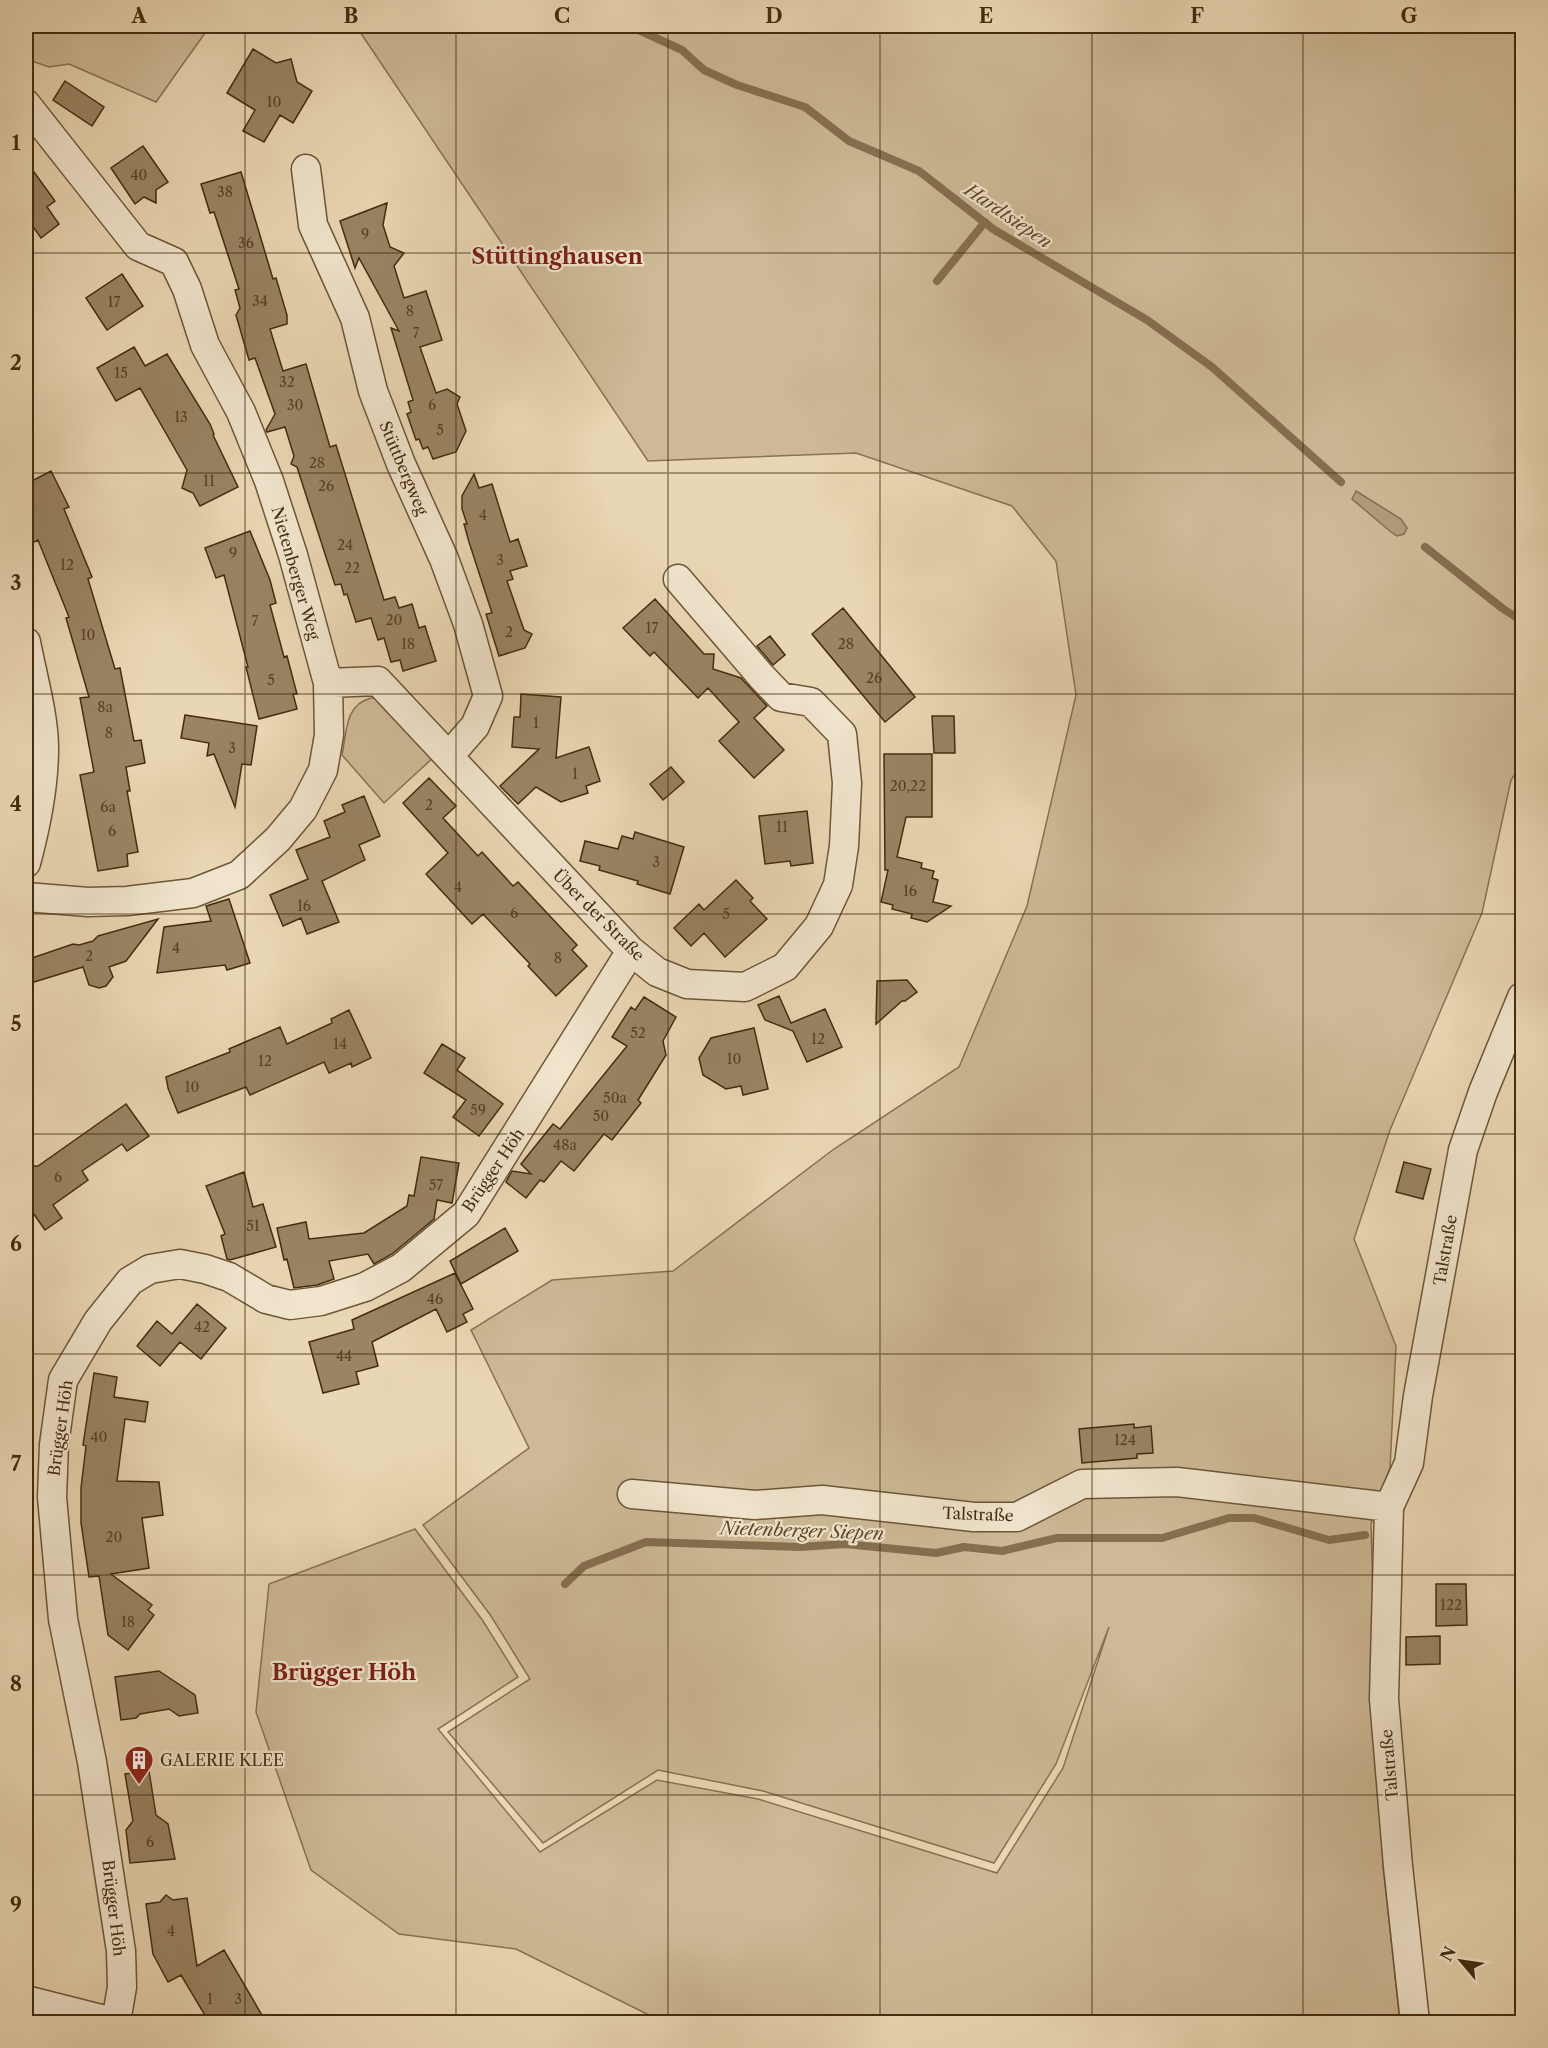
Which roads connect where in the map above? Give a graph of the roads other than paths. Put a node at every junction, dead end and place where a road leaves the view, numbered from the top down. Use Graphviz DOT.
graph roads {
  1 [pos="26,104"];
  2 [pos="306,169"];
  3 [pos="678,579"];
  4 [pos="26,642"];
  5 [pos="328,682"];
  6 [pos="449,756"];
  7 [pos="26,862"];
  8 [pos="26,897"];
  9 [pos="632,951"];
  10 [pos="1522,997"];
  11 [pos="632,1494"];
  12 [pos="1389,1507"];
  13 [pos="26,2000"];
  14 [pos="115,2022"];
  15 [pos="1415,2022"];
  1 -- 5 [label="street, Nietenberger Weg"];
  2 -- 6 [label="street, Stüttbergweg"];
  3 -- 9 [label="street, Über der Straße"];
  4 -- 7 [label="street"];
  5 -- 6 [label="street, Über der Straße"];
  5 -- 8 [label="street, Nietenberger Weg"];
  6 -- 9 [label="street, Über der Straße"];
  9 -- 14 [label="street, Brügger Höh"];
  10 -- 12 [label="street, Talstraße"];
  11 -- 12 [label="street, Talstraße"];
  12 -- 15 [label="street, Talstraße"];
  13 -- 14 [label="street"];
}
